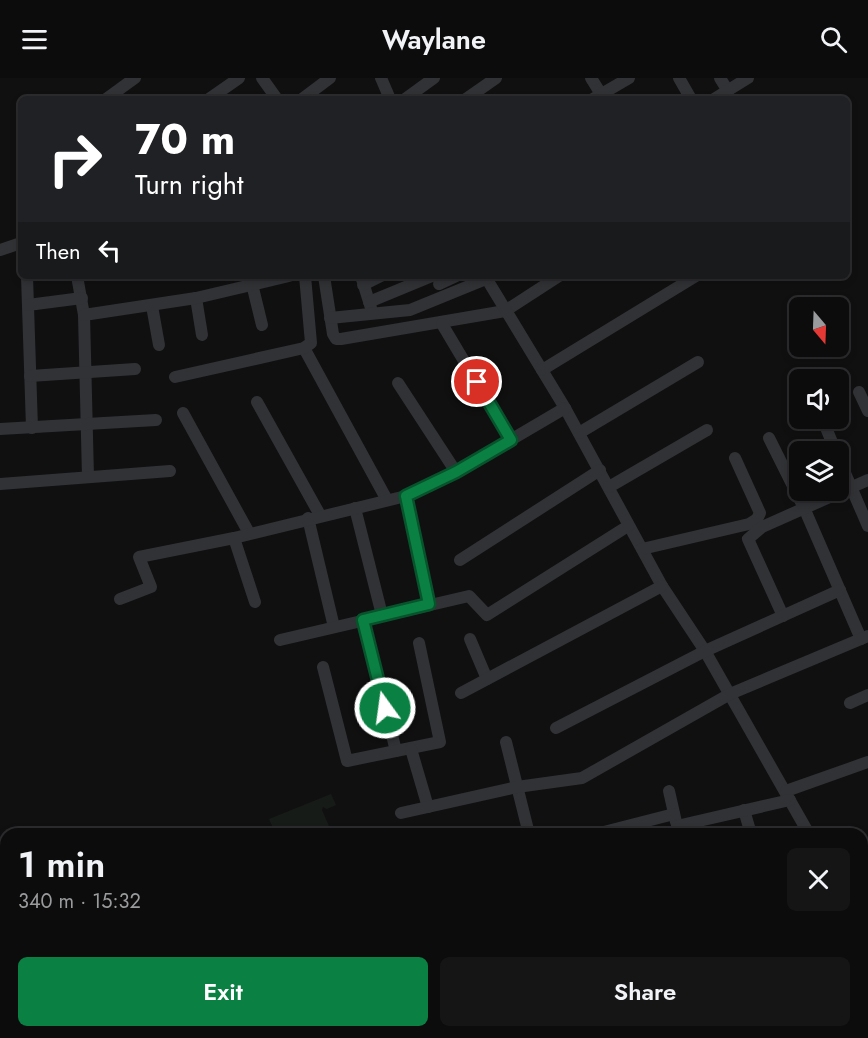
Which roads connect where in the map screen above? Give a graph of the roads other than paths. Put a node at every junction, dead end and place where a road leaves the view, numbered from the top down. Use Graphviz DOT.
graph roads {
  1 [pos="135,78"];
  2 [pos="239,78"];
  3 [pos="262,78"];
  4 [pos="330,78"];
  5 [pos="381,78"];
  6 [pos="434,78"];
  7 [pos="496,78"];
  8 [pos="591,78"];
  9 [pos="629,78"];
  10 [pos="678,78"];
  11 [pos="720,78"];
  12 [pos="748,78"];
  13 [pos="728,91"];
  14 [pos="110,96"];
  15 [pos="213,96"];
  16 [pos="275,96"];
  17 [pos="306,96"];
  18 [pos="389,96"];
  19 [pos="409,96"];
  20 [pos="470,96"];
  21 [pos="597,96"];
  22 [pos="689,96"];
  23 [pos="719,96"];
  24 [pos="18,244"];
  25 [pos="0,250"];
  26 [pos="27,279"];
  27 [pos="78,279"];
  28 [pos="275,279"];
  29 [pos="305,279"];
  30 [pos="324,279"];
  31 [pos="480,279"];
  32 [pos="486,279"];
  33 [pos="554,279"];
  34 [pos="691,279"];
  35 [pos="362,280"];
  36 [pos="435,280"];
  37 [pos="252,284"];
  38 [pos="82,298"];
  39 [pos="196,298"];
  40 [pos="369,302"];
  41 [pos="28,305"];
  42 [pos="152,306"];
  43 [pos="410,310"];
  44 [pos="505,311"];
  45 [pos="377,314"];
  46 [pos="84,315"];
  47 [pos="330,318"];
  48 [pos="442,324"];
  49 [pos="262,325"];
  50 [pos="414,328"];
  51 [pos="394,330"];
  52 [pos="202,335"];
  53 [pos="159,345"];
  54 [pos="304,348"];
  55 [pos="698,362"];
  56 [pos="135,369"];
  57 [pos="542,370"];
  58 [pos="84,372"];
  59 [pos="30,376"];
  60 [pos="175,377"];
  61 [pos="398,383"];
  62 [pos="859,392"];
  63 [pos="257,402"];
  64 [pos="565,408"];
  65 [pos="868,411"];
  66 [pos="183,413"];
  67 [pos="156,420"];
  68 [pos="85,424"];
  69 [pos="32,428"];
  70 [pos="0,429"];
  71 [pos="707,430"];
  72 [pos="579,433"];
  73 [pos="769,438"];
  74 [pos="511,440"];
  75 [pos="735,458"];
  76 [pos="600,470"];
  77 [pos="170,471"];
  78 [pos="456,472"];
  79 [pos="88,477"];
  80 [pos="868,480"];
  81 [pos="849,481"];
  82 [pos="0,484"];
  83 [pos="609,487"];
  84 [pos="852,487"];
  85 [pos="406,496"];
  86 [pos="387,500"];
  87 [pos="355,508"];
  88 [pos="805,510"];
  89 [pos="314,517"];
  90 [pos="628,526"];
  91 [pos="868,526"];
  92 [pos="249,533"];
  93 [pos="234,538"];
  94 [pos="642,549"];
  95 [pos="460,560"];
  96 [pos="662,586"];
  97 [pos="840,590"];
  98 [pos="120,599"];
  99 [pos="255,602"];
  100 [pos="429,604"];
  101 [pos="382,615"];
  102 [pos="783,615"];
  103 [pos="363,620"];
  104 [pos="334,627"];
  105 [pos="865,637"];
  106 [pos="470,639"];
  107 [pos="280,640"];
  108 [pos="418,643"];
  109 [pos="705,651"];
  110 [pos="323,667"];
  111 [pos="487,679"];
  112 [pos="461,693"];
  113 [pos="730,694"];
  114 [pos="868,695"];
  115 [pos="850,702"];
  116 [pos="556,728"];
  117 [pos="506,742"];
  118 [pos="411,748"];
  119 [pos="396,751"];
  120 [pos="868,762"];
  121 [pos="517,787"];
  122 [pos="669,791"];
  123 [pos="788,796"];
  124 [pos="428,807"];
  125 [pos="744,810"];
  126 [pos="401,813"];
  127 [pos="677,825"];
  128 [pos="527,828"];
  129 [pos="649,828"];
  130 [pos="749,828"];
  131 [pos="805,828"];
  1 -- 14 [label="street"];
  2 -- 15 [label="street"];
  3 -- 16 [label="street"];
  4 -- 17 [label="street"];
  5 -- 18 [label="street"];
  6 -- 19 [label="street"];
  7 -- 20 [label="street"];
  8 -- 21 [label="street"];
  9 -- 21 [label="street"];
  10 -- 22 [label="street"];
  11 -- 13 [label="street"];
  12 -- 13 [label="street"];
  13 -- 23 [label="street"];
  24 -- 25 [label="street"];
  26 -- 41 [label="street"];
  27 -- 38 [label="street"];
  28 -- 37 [label="street"];
  29 -- 54 [label="street"];
  30 -- 47 [label="street"];
  31 -- 43 [label="street"];
  32 -- 44 [label="street"];
  33 -- 44 [label="street"];
  34 -- 57 [label="street"];
  35 -- 40 [label="street"];
  36 -- 40 [label="street"];
  37 -- 39 [label="street"];
  37 -- 49 [label="street"];
  38 -- 41 [label="street"];
  38 -- 46 [label="street"];
  39 -- 42 [label="street"];
  39 -- 52 [label="street"];
  40 -- 45 [label="street"];
  41 -- 59 [label="street"];
  42 -- 46 [label="street"];
  42 -- 53 [label="street"];
  43 -- 45 [label="street"];
  43 -- 50 [label="street"];
  44 -- 48 [label="street"];
  44 -- 57 [label="street"];
  45 -- 47 [label="street"];
  45 -- 51 [label="street"];
  46 -- 58 [label="street"];
  47 -- 51 [label="street"];
  48 -- 50 [label="street"];
  48 -- 74 [label="street"];
  50 -- 51 [label="street"];
  54 -- 60 [label="street"];
  54 -- 86 [label="street"];
  55 -- 72 [label="street"];
  56 -- 58 [label="street"];
  57 -- 64 [label="street"];
  58 -- 59 [label="street"];
  58 -- 68 [label="street"];
  59 -- 69 [label="street"];
  61 -- 78 [label="street"];
  62 -- 65 [label="street"];
  63 -- 89 [label="street"];
  64 -- 72 [label="street"];
  64 -- 74 [label="street"];
  66 -- 92 [label="street"];
  67 -- 68 [label="street"];
  68 -- 69 [label="street"];
  68 -- 79 [label="street"];
  69 -- 70 [label="street"];
  71 -- 83 [label="street"];
  72 -- 76 [label="street"];
  73 -- 88 [label="street"];
  74 -- 78 [label="street"];
  75 -- 94 [label="street"];
  76 -- 83 [label="street"];
  76 -- 95 [label="street"];
  77 -- 79 [label="street"];
  78 -- 85 [label="street"];
  79 -- 82 [label="street"];
  80 -- 84 [label="street"];
  81 -- 84 [label="street"];
  83 -- 90 [label="street"];
  84 -- 88 [label="street"];
  84 -- 91 [label="street"];
  85 -- 86 [label="street"];
  85 -- 100 [label="street"];
  86 -- 87 [label="street"];
  87 -- 89 [label="street"];
  87 -- 101 [label="street"];
  88 -- 97 [label="street"];
  88 -- 102 [label="street"];
  89 -- 92 [label="street"];
  89 -- 104 [label="street"];
  90 -- 94 [label="street"];
  90 -- 100 [label="street"];
  92 -- 93 [label="street"];
  93 -- 98 [label="street"];
  93 -- 99 [label="street"];
  94 -- 96 [label="street"];
  96 -- 109 [label="street"];
  96 -- 111 [label="street"];
  97 -- 102 [label="street"];
  97 -- 105 [label="street"];
  100 -- 101 [label="street"];
  101 -- 103 [label="street"];
  102 -- 109 [label="street"];
  103 -- 104 [label="street"];
  103 -- 119 [label="street"];
  104 -- 107 [label="street"];
  105 -- 113 [label="street"];
  106 -- 111 [label="street"];
  108 -- 118 [label="street"];
  109 -- 113 [label="street"];
  109 -- 116 [label="street"];
  110 -- 119 [label="street"];
  111 -- 112 [label="street"];
  113 -- 121 [label="street"];
  113 -- 123 [label="street"];
  114 -- 115 [label="street"];
  117 -- 121 [label="street"];
  118 -- 119 [label="street"];
  118 -- 124 [label="street"];
  120 -- 123 [label="street"];
  121 -- 124 [label="street"];
  121 -- 128 [label="street"];
  122 -- 127 [label="street"];
  123 -- 125 [label="street"];
  123 -- 131 [label="street"];
  124 -- 126 [label="street"];
  125 -- 127 [label="street"];
  125 -- 130 [label="street"];
  127 -- 129 [label="street"];
}
